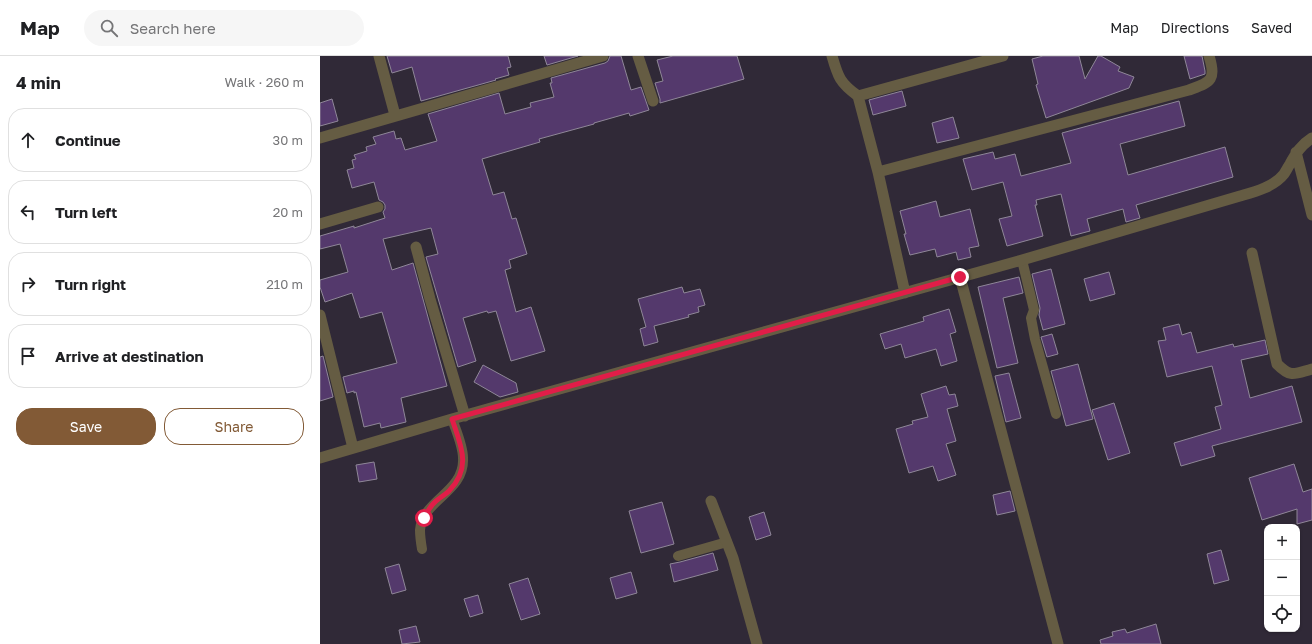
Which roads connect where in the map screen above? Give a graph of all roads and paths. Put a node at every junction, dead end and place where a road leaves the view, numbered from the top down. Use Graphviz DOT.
graph roads {
  1 [pos="379,56"];
  2 [pos="603,56"];
  3 [pos="638,56"];
  4 [pos="832,56"];
  5 [pos="1003,56"];
  6 [pos="1209,56"];
  7 [pos="858,96"];
  8 [pos="653,102"];
  9 [pos="395,115"];
  10 [pos="320,138"];
  11 [pos="1312,138"];
  12 [pos="1296,152"];
  13 [pos="878,172"];
  14 [pos="378,206"];
  15 [pos="1312,215"];
  16 [pos="320,224"];
  17 [pos="416,247"];
  18 [pos="1252,253"];
  19 [pos="1022,260"];
  20 [pos="960,277"];
  21 [pos="905,293"];
  22 [pos="320,315"];
  23 [pos="1312,369"];
  24 [pos="1056,414"];
  25 [pos="465,416"];
  26 [pos="452,419"];
  27 [pos="353,448"];
  28 [pos="320,458"];
  29 [pos="711,501"];
  30 [pos="727,542"];
  31 [pos="422,549"];
  32 [pos="678,556"];
  33 [pos="757,644"];
  34 [pos="1058,644"];
  1 -- 9 [label="street"];
  2 -- 9 [label="street"];
  3 -- 8 [label="street"];
  4 -- 7 [label="street"];
  5 -- 7 [label="street"];
  6 -- 13 [label="street"];
  7 -- 13 [label="street"];
  9 -- 10 [label="street"];
  11 -- 12 [label="street"];
  12 -- 15 [label="street"];
  12 -- 19 [label="street"];
  13 -- 21 [label="street"];
  14 -- 16 [label="street"];
  17 -- 25 [label="street"];
  18 -- 23 [label="street"];
  19 -- 20 [label="street"];
  19 -- 24 [label="lane"];
  20 -- 21 [label="street"];
  20 -- 34 [label="street"];
  21 -- 25 [label="street"];
  22 -- 27 [label="street"];
  25 -- 26 [label="street"];
  26 -- 27 [label="street"];
  26 -- 31 [label="lane"];
  27 -- 28 [label="street"];
  29 -- 30 [label="street"];
  30 -- 32 [label="lane"];
  30 -- 33 [label="street"];
}
